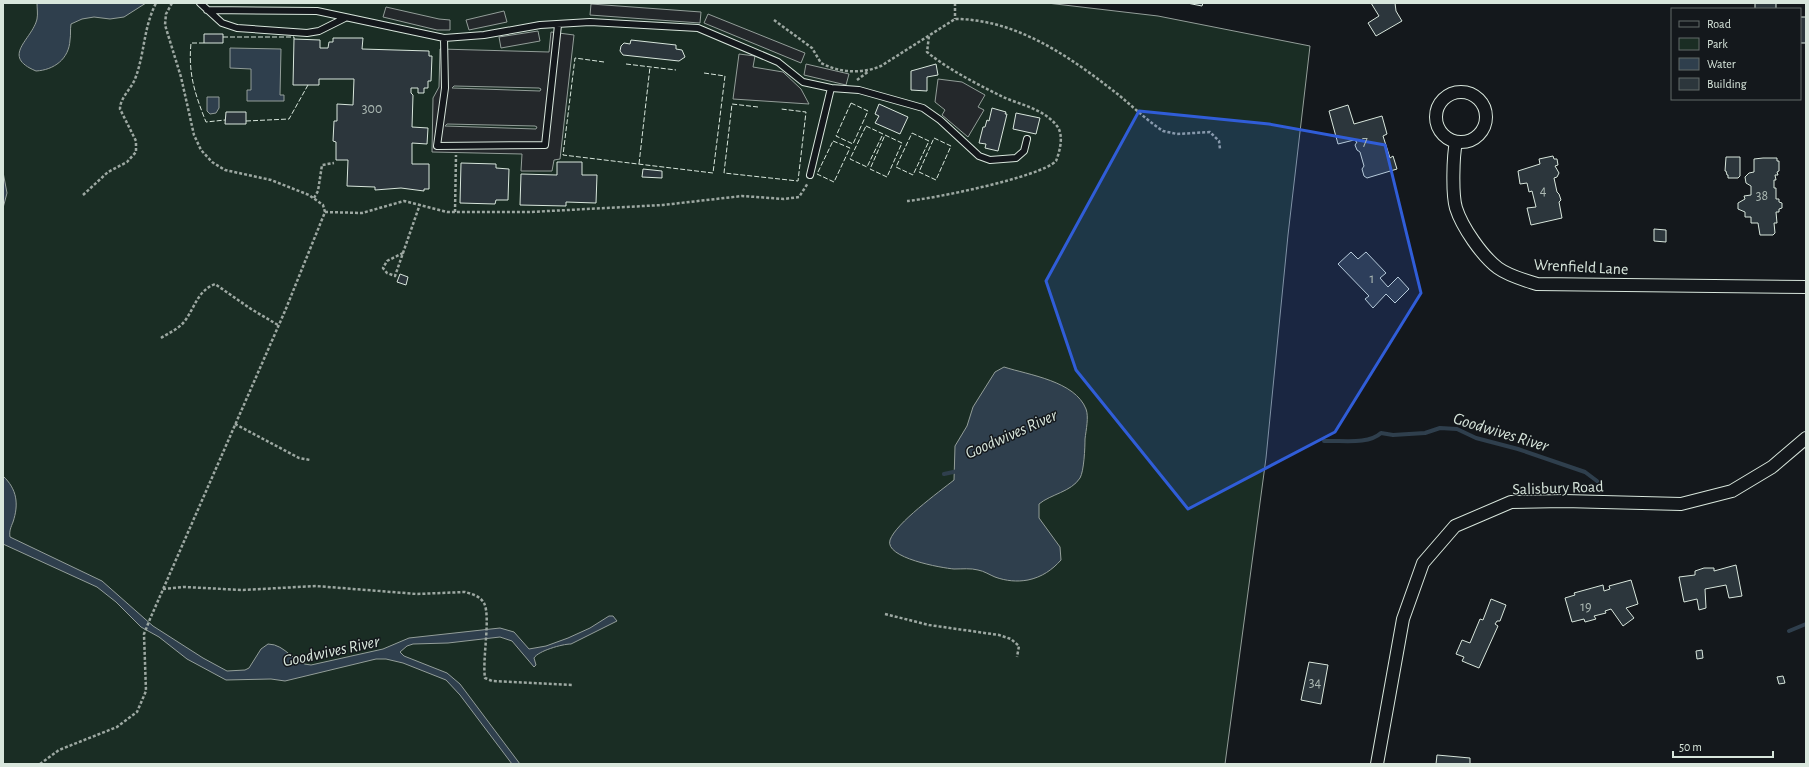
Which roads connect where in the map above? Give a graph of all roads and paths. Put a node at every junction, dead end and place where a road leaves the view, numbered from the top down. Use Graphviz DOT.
graph roads {
  1 [pos="156,3"];
  2 [pos="172,3"];
  3 [pos="200,3"];
  4 [pos="955,3"];
  5 [pos="207,10"];
  6 [pos="345,18"];
  7 [pos="955,19"];
  8 [pos="774,20"];
  9 [pos="558,25"];
  10 [pos="929,35"];
  11 [pos="444,38"];
  12 [pos="831,88"];
  13 [pos="1027,139"];
  14 [pos="1456,142"];
  15 [pos="456,146"];
  16 [pos="1220,149"];
  17 [pos="334,163"];
  18 [pos="810,175"];
  19 [pos="83,195"];
  20 [pos="314,198"];
  21 [pos="907,201"];
  22 [pos="420,204"];
  23 [pos="325,212"];
  24 [pos="455,212"];
  25 [pos="403,253"];
  26 [pos="1806,287"];
  27 [pos="278,325"];
  28 [pos="161,338"];
  29 [pos="234,424"];
  30 [pos="1806,438"];
  31 [pos="310,460"];
  32 [pos="162,589"];
  33 [pos="885,614"];
  34 [pos="1017,657"];
  35 [pos="572,685"];
  36 [pos="40,764"];
  37 [pos="1377,764"];
  1 -- 19 [label="path"];
  2 -- 20 [label="path"];
  3 -- 5 [label="lane"];
  4 -- 7 [label="path"];
  5 -- 6 [label="lane"];
  5 -- 6 [label="lane"];
  6 -- 11 [label="lane"];
  7 -- 10 [label="path"];
  7 -- 16 [label="path"];
  8 -- 10 [label="path"];
  9 -- 11 [label="lane"];
  9 -- 12 [label="lane"];
  9 -- 15 [label="lane"];
  10 -- 21 [label="path"];
  11 -- 15 [label="lane"];
  12 -- 13 [label="lane"];
  12 -- 18 [label="lane"];
  14 -- 14 [label="street"];
  14 -- 26 [label="street, Wrenfield Lane"];
  15 -- 24 [label="path"];
  17 -- 20 [label="path"];
  18 -- 24 [label="path"];
  20 -- 23 [label="path"];
  22 -- 23 [label="path"];
  22 -- 24 [label="path"];
  22 -- 25 [label="path"];
  23 -- 27 [label="path"];
  25 -- 25 [label="path"];
  27 -- 28 [label="path"];
  27 -- 29 [label="path"];
  29 -- 31 [label="path"];
  29 -- 32 [label="path"];
  30 -- 37 [label="street, Salisbury Road"];
  32 -- 35 [label="path"];
  32 -- 36 [label="path"];
  33 -- 34 [label="path"];
}
